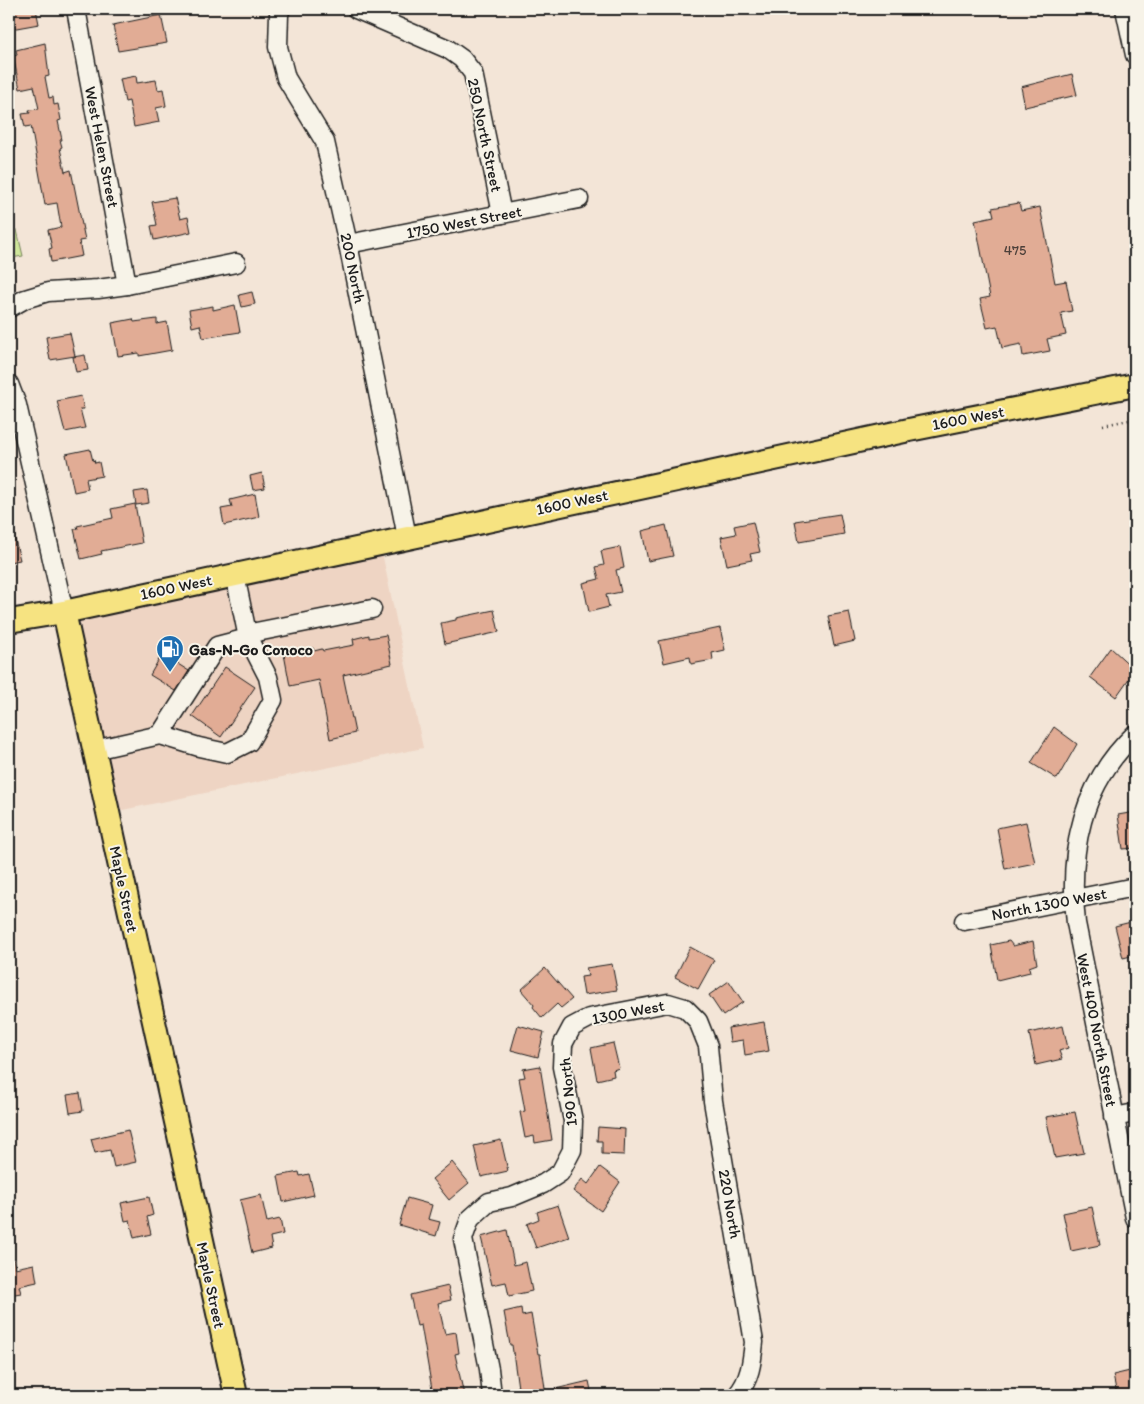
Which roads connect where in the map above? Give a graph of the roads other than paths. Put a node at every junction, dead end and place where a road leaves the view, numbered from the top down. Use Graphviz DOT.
graph roads {
  1 [pos="76,9"];
  2 [pos="281,9"];
  3 [pos="356,9"];
  4 [pos="1125,9"];
  5 [pos="1135,54"];
  6 [pos="579,199"];
  7 [pos="502,214"];
  8 [pos="348,244"];
  9 [pos="236,263"];
  10 [pos="127,285"];
  11 [pos="9,308"];
  12 [pos="9,384"];
  13 [pos="1135,385"];
  14 [pos="407,537"];
  15 [pos="235,575"];
  16 [pos="372,609"];
  17 [pos="64,612"];
  18 [pos="9,622"];
  19 [pos="247,636"];
  20 [pos="1135,734"];
  21 [pos="160,735"];
  22 [pos="94,750"];
  23 [pos="1135,887"];
  24 [pos="1074,899"];
  25 [pos="964,921"];
  26 [pos="698,1021"];
  27 [pos="563,1044"];
  28 [pos="1135,1113"];
  29 [pos="1114,1117"];
  30 [pos="1135,1218"];
  31 [pos="741,1391"];
  32 [pos="236,1395"];
  33 [pos="492,1395"];
  1 -- 10 [label="street, West Helen Street"];
  2 -- 8 [label="street, 200 North"];
  3 -- 7 [label="street, 250 North Street"];
  4 -- 5 [label="street"];
  6 -- 7 [label="street, 1750 West Street"];
  7 -- 8 [label="street, 1750 West Street"];
  8 -- 14 [label="street, 200 North"];
  9 -- 10 [label="street"];
  10 -- 11 [label="street"];
  12 -- 17 [label="street, Maple Street"];
  13 -- 14 [label="main road, 1600 West"];
  14 -- 15 [label="main road, 1600 West"];
  15 -- 17 [label="main road, 1600 West"];
  15 -- 19 [label="street"];
  16 -- 19 [label="street"];
  17 -- 18 [label="main road, 1600 West"];
  17 -- 22 [label="main road, Maple Street"];
  19 -- 21 [label="street"];
  19 -- 21 [label="street"];
  20 -- 24 [label="street, West 400 North Street"];
  21 -- 22 [label="street"];
  22 -- 32 [label="main road, Maple Street"];
  23 -- 24 [label="street, North 1300 West"];
  24 -- 25 [label="street, North 1300 West"];
  24 -- 29 [label="street, West 400 North Street"];
  26 -- 27 [label="street, 1300 West"];
  26 -- 31 [label="street, 220 North"];
  27 -- 33 [label="street, 190 North"];
  28 -- 29 [label="street"];
  29 -- 30 [label="street, West 400 North Street"];
}
